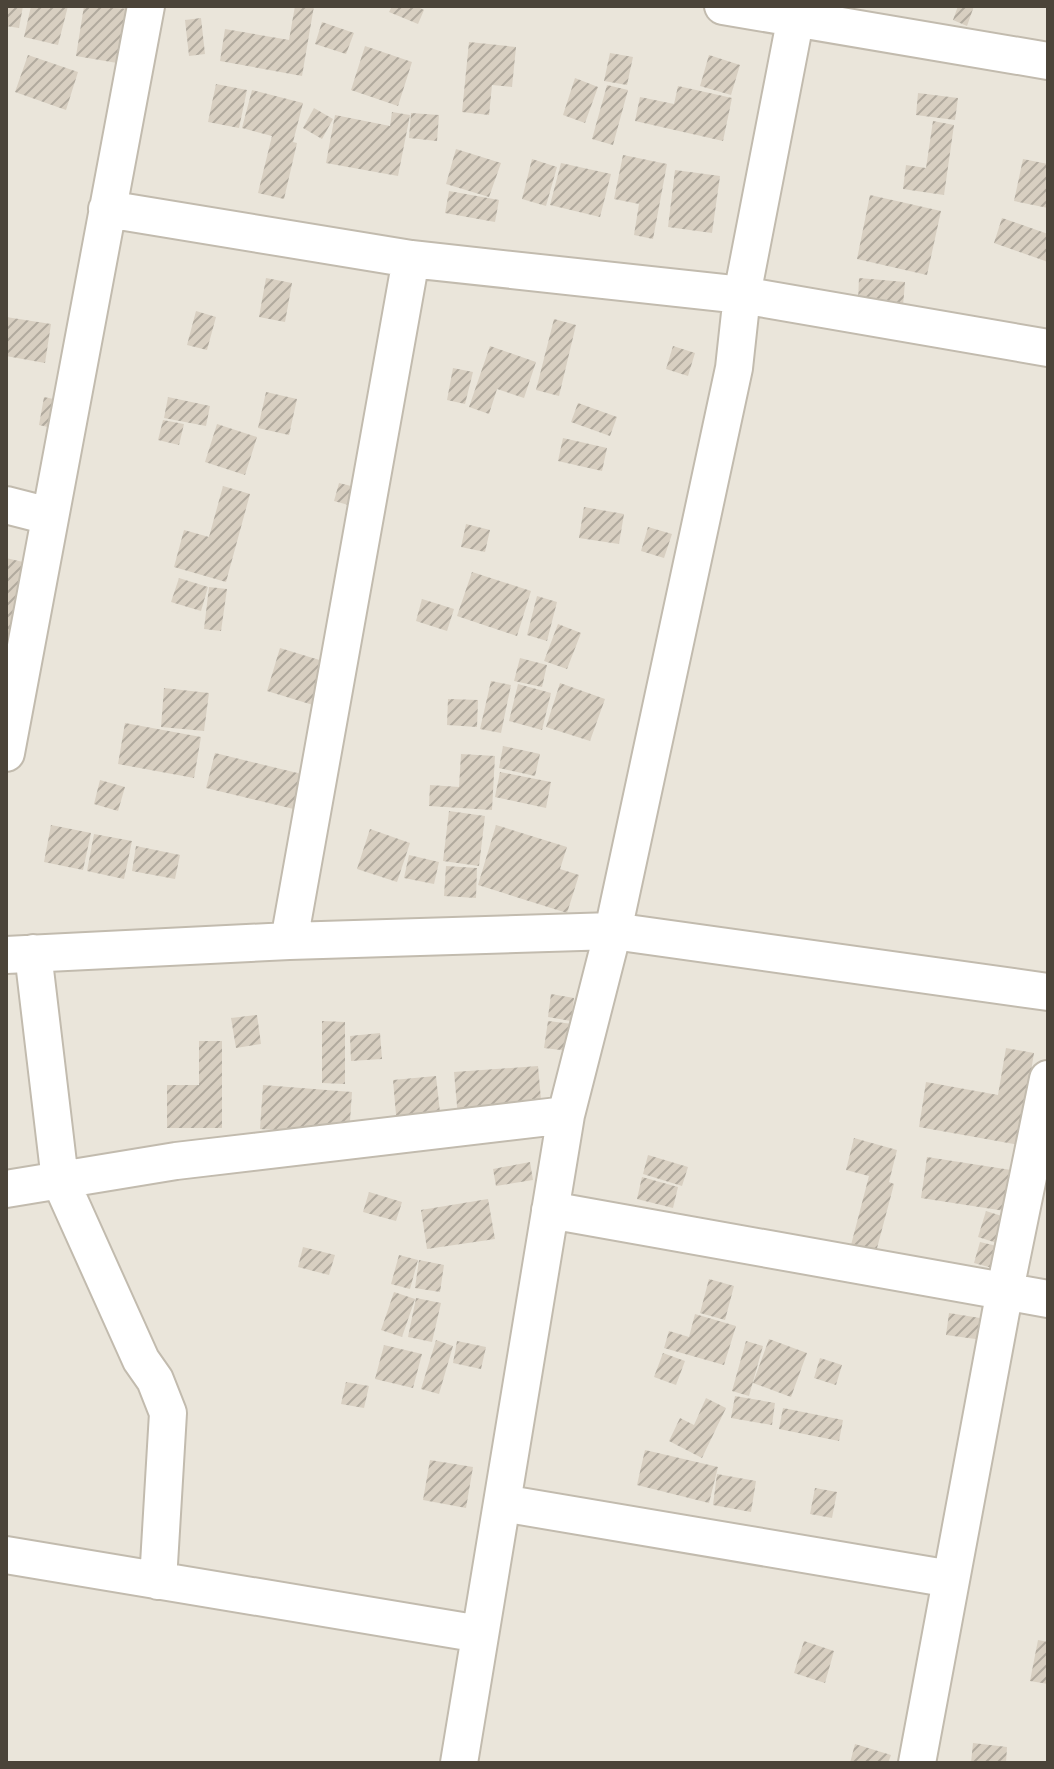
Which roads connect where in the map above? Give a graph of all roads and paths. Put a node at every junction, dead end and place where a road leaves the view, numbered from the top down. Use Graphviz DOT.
graph roads {
  1 [pos="146,6"];
  2 [pos="723,6"];
  3 [pos="797,12"];
  4 [pos="1048,61"];
  5 [pos="107,209"];
  6 [pos="411,259"];
  7 [pos="742,295"];
  8 [pos="1048,348"];
  9 [pos="6,505"];
  10 [pos="49,516"];
  11 [pos="6,753"];
  12 [pos="613,931"];
  13 [pos="289,941"];
  14 [pos="20,954"];
  15 [pos="1047,989"];
  16 [pos="1048,1079"];
  17 [pos="566,1115"];
  18 [pos="60,1180"];
  19 [pos="6,1189"];
  20 [pos="550,1210"];
  21 [pos="1005,1290"];
  22 [pos="1048,1299"];
  23 [pos="502,1503"];
  24 [pos="6,1555"];
  25 [pos="951,1579"];
  26 [pos="158,1581"];
  27 [pos="480,1634"];
  28 [pos="459,1763"];
  29 [pos="917,1763"];
  1 -- 5 [label="street"];
  2 -- 3 [label="street"];
  3 -- 4 [label="street"];
  3 -- 7 [label="street"];
  5 -- 6 [label="street"];
  5 -- 10 [label="street"];
  6 -- 7 [label="street"];
  6 -- 13 [label="street"];
  7 -- 8 [label="street"];
  7 -- 12 [label="street"];
  9 -- 10 [label="street"];
  10 -- 11 [label="street"];
  12 -- 13 [label="street"];
  12 -- 15 [label="street"];
  12 -- 17 [label="street"];
  13 -- 14 [label="street"];
  14 -- 18 [label="street"];
  16 -- 21 [label="street"];
  17 -- 18 [label="street"];
  17 -- 20 [label="street"];
  18 -- 19 [label="street"];
  18 -- 26 [label="street"];
  20 -- 21 [label="street"];
  20 -- 23 [label="street"];
  21 -- 22 [label="street"];
  21 -- 25 [label="street"];
  23 -- 25 [label="street"];
  23 -- 27 [label="street"];
  24 -- 26 [label="street"];
  25 -- 29 [label="street"];
  26 -- 27 [label="street"];
  27 -- 28 [label="street"];
}
